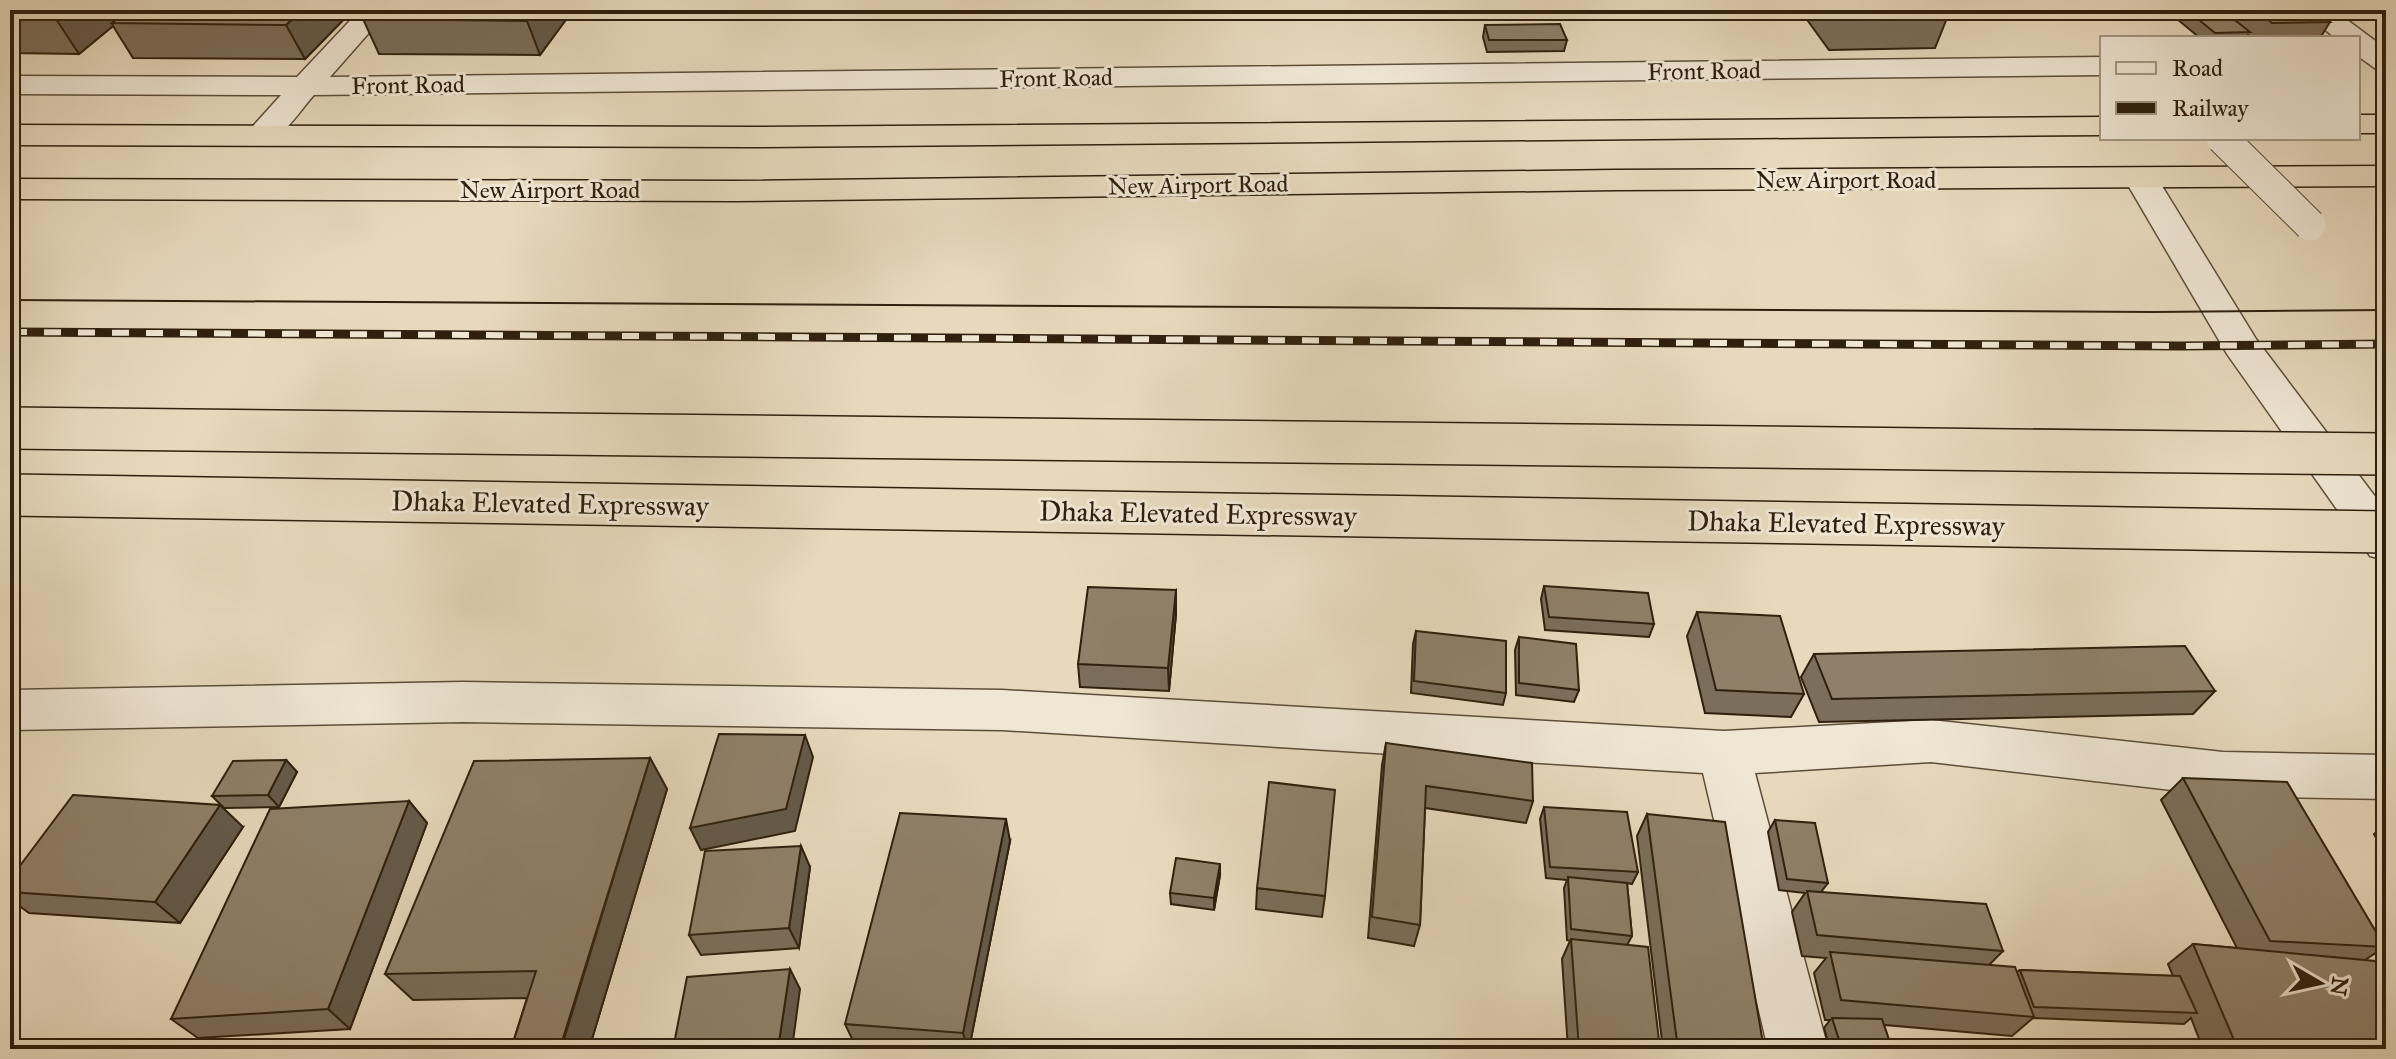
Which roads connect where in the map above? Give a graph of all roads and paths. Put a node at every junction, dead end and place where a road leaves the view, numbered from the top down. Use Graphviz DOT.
graph roads {
  1 [pos="375,10"];
  2 [pos="2316,10"];
  3 [pos="2350,36"];
  4 [pos="2360,44"];
  5 [pos="2386,63"];
  6 [pos="2360,64"];
  7 [pos="2100,66"];
  8 [pos="10,85"];
  9 [pos="306,86"];
  10 [pos="2360,124"];
  11 [pos="2386,124"];
  12 [pos="2100,126"];
  13 [pos="10,135"];
  14 [pos="260,136"];
  15 [pos="2224,140"];
  16 [pos="2386,176"];
  17 [pos="2142,180"];
  18 [pos="10,189"];
  19 [pos="2310,225"];
  20 [pos="10,428"];
  21 [pos="2386,454"];
  22 [pos="10,495"];
  23 [pos="2386,532"];
  24 [pos="2386,544"];
  25 [pos="10,710"];
  26 [pos="1724,753"];
  27 [pos="2386,777"];
  28 [pos="1798,1049"];
  1 -- 9 [label="street"];
  2 -- 3 [label="street"];
  4 -- 5 [label="street"];
  5 -- 6 [label="street"];
  7 -- 9 [label="street, Front Road"];
  8 -- 9 [label="street, Front Road"];
  9 -- 14 [label="street"];
  10 -- 11 [label="highway"];
  12 -- 14 [label="highway, New Airport Road"];
  13 -- 14 [label="highway, New Airport Road"];
  15 -- 19 [label="street, bridge"];
  16 -- 17 [label="highway, New Airport Road"];
  17 -- 18 [label="highway, New Airport Road"];
  17 -- 24 [label="street"];
  20 -- 21 [label="highway, bridge"];
  22 -- 23 [label="highway, Dhaka Elevated Expressway, bridge"];
  25 -- 26 [label="street"];
  26 -- 27 [label="street"];
  26 -- 28 [label="street"];
}
